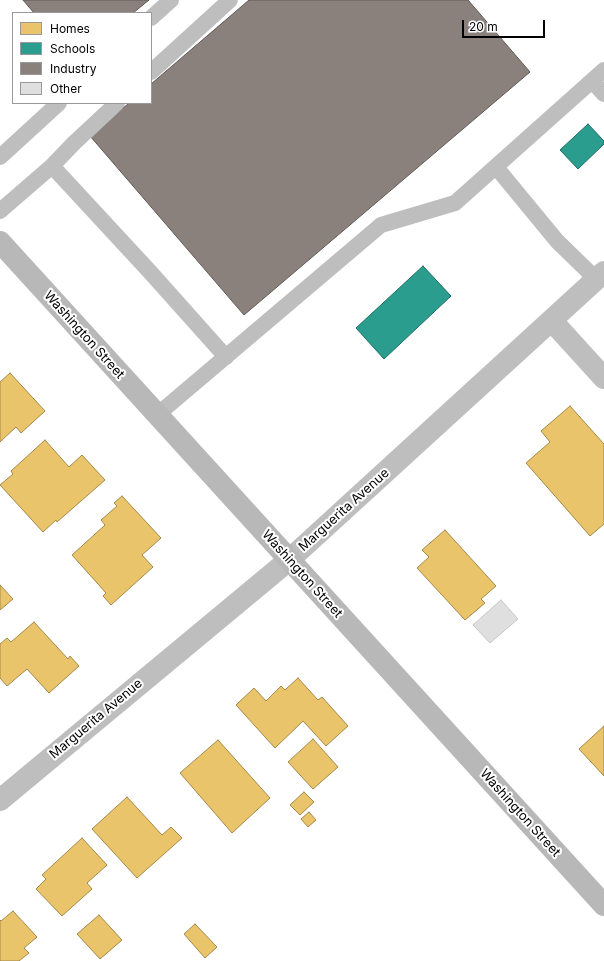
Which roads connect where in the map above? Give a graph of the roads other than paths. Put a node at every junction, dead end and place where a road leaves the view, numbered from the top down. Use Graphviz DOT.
graph roads {
  1 [pos="171,0"];
  2 [pos="230,0"];
  3 [pos="152,17"];
  4 [pos="152,71"];
  5 [pos="598,76"];
  6 [pos="604,94"];
  7 [pos="58,104"];
  8 [pos="116,104"];
  9 [pos="0,156"];
  10 [pos="52,166"];
  11 [pos="496,167"];
  12 [pos="0,211"];
  13 [pos="0,242"];
  14 [pos="600,275"];
  15 [pos="552,321"];
  16 [pos="226,357"];
  17 [pos="604,378"];
  18 [pos="156,415"];
  19 [pos="289,560"];
  20 [pos="2,792"];
  21 [pos="604,905"];
  1 -- 3 [label="lane"];
  2 -- 4 [label="lane"];
  5 -- 6 [label="lane"];
  5 -- 11 [label="lane"];
  7 -- 9 [label="lane"];
  8 -- 10 [label="lane"];
  10 -- 12 [label="lane"];
  10 -- 16 [label="lane"];
  11 -- 14 [label="lane"];
  11 -- 16 [label="lane"];
  13 -- 18 [label="street, Washington Street"];
  14 -- 15 [label="street, Marguerita Avenue"];
  15 -- 17 [label="street"];
  15 -- 19 [label="street, Marguerita Avenue"];
  16 -- 18 [label="lane"];
  18 -- 19 [label="street, Washington Street"];
  19 -- 20 [label="street, Marguerita Avenue"];
  19 -- 21 [label="street, Washington Street"];
}
